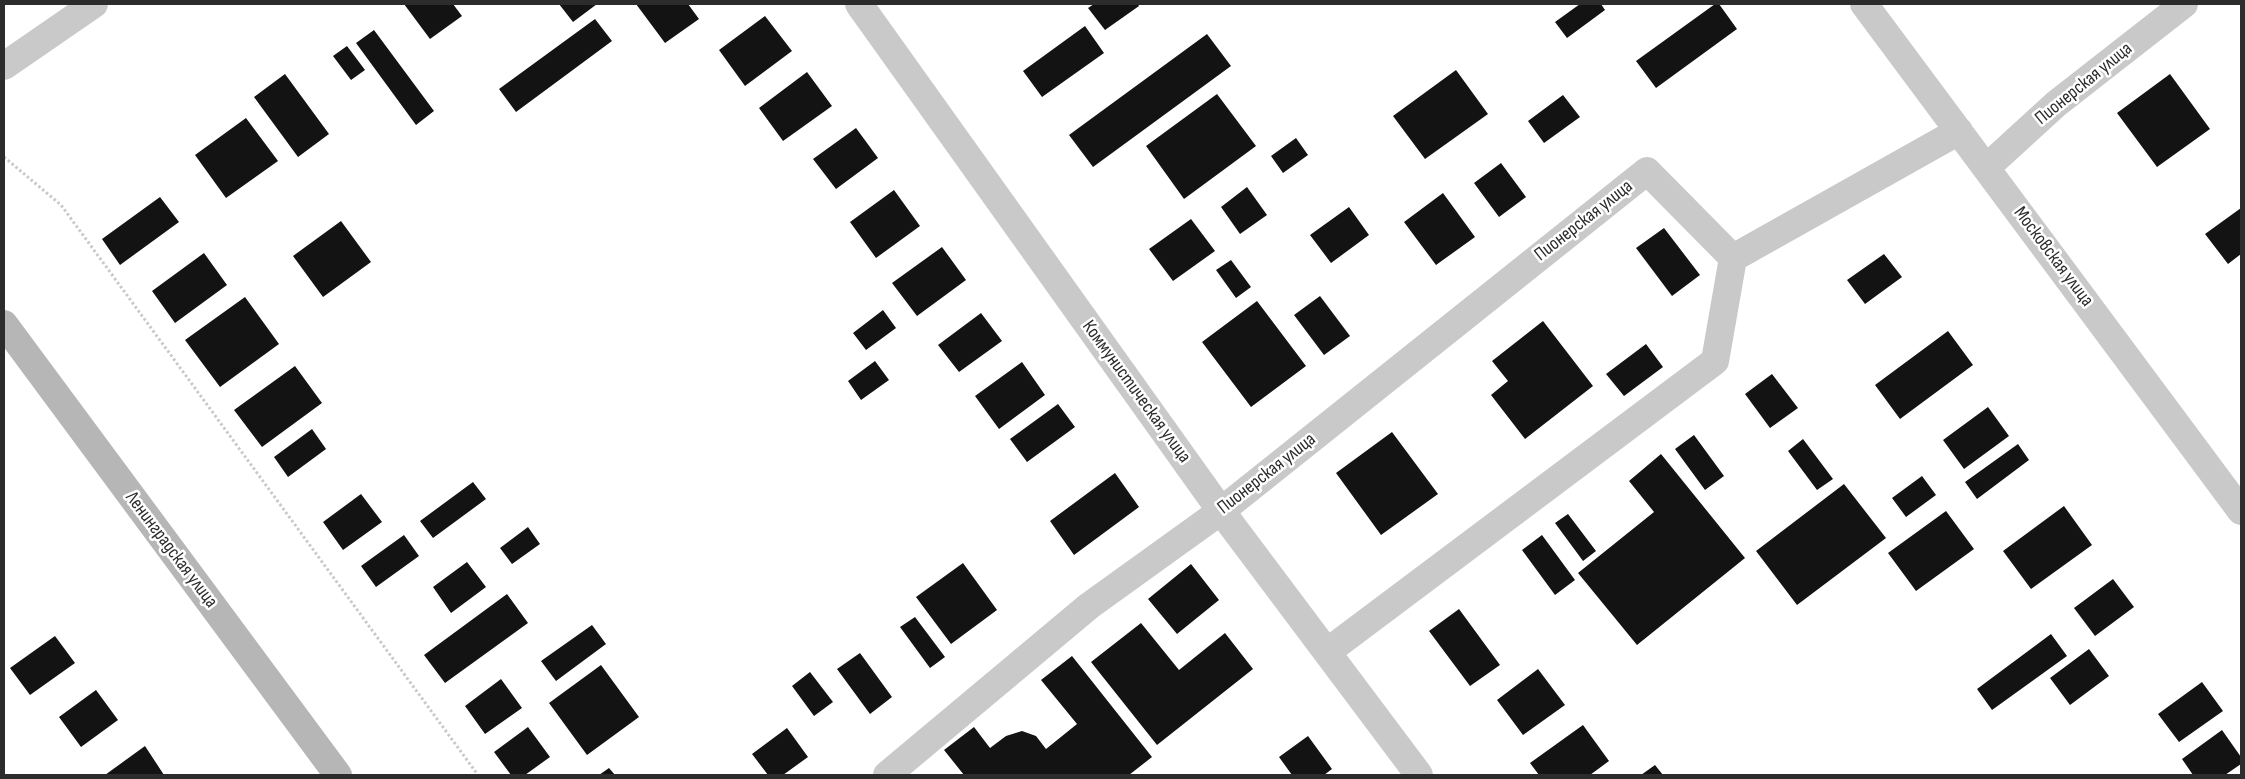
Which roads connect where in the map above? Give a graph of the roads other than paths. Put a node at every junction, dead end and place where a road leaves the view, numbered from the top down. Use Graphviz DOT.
graph roads {
  1 [pos="94,4"];
  2 [pos="859,4"];
  3 [pos="1864,4"];
  4 [pos="2184,4"];
  5 [pos="4,66"];
  6 [pos="1959,131"];
  7 [pos="1986,168"];
  8 [pos="1733,258"];
  9 [pos="4,324"];
  10 [pos="2240,508"];
  11 [pos="1221,511"];
  12 [pos="1327,652"];
  13 [pos="338,775"];
  14 [pos="887,775"];
  15 [pos="1419,775"];
  1 -- 5 [label="street"];
  2 -- 11 [label="street, Коммунистическая улица"];
  3 -- 6 [label="street, Московская улица"];
  4 -- 7 [label="street, Пионерская улица"];
  6 -- 7 [label="street, Московская улица"];
  6 -- 8 [label="street"];
  7 -- 10 [label="street, Московская улица"];
  8 -- 11 [label="street, Пионерская улица"];
  8 -- 12 [label="street"];
  9 -- 13 [label="street, Ленинградская улица"];
  11 -- 12 [label="street, Коммунистическая улица"];
  11 -- 14 [label="street, Пионерская улица"];
  12 -- 15 [label="street, Коммунистическая улица"];
}
